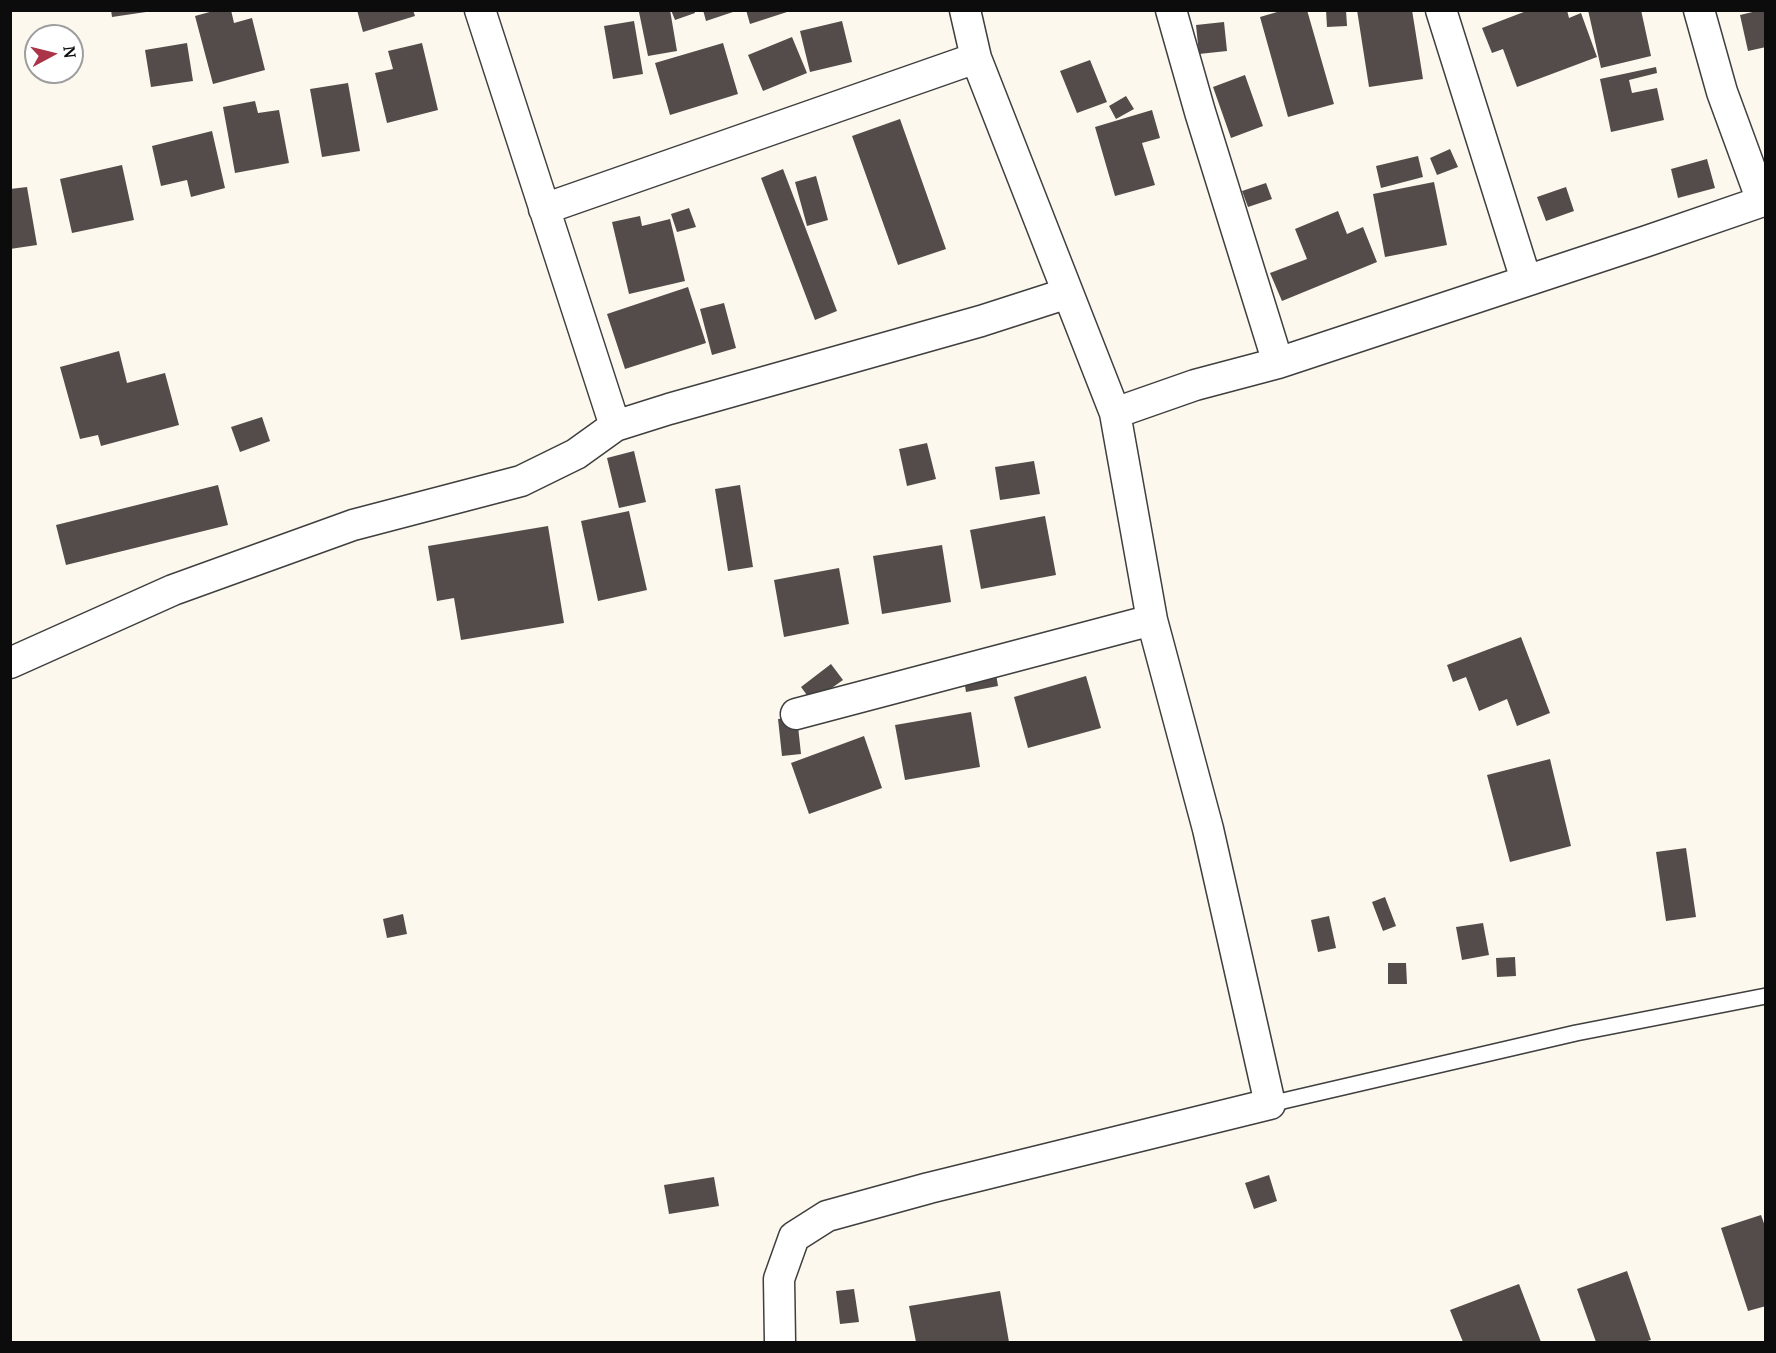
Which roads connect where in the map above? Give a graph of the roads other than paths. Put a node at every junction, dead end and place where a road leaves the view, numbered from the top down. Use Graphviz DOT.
graph roads {
  1 [pos="480,10"];
  2 [pos="965,10"];
  3 [pos="1171,10"];
  4 [pos="1441,10"];
  5 [pos="1699,10"];
  6 [pos="976,58"];
  7 [pos="1764,200"];
  8 [pos="544,209"];
  9 [pos="1526,280"];
  10 [pos="1068,293"];
  11 [pos="1278,363"];
  12 [pos="1114,413"];
  13 [pos="615,426"];
  14 [pos="1152,621"];
  15 [pos="10,663"];
  16 [pos="795,714"];
  17 [pos="1766,996"];
  18 [pos="1270,1104"];
  19 [pos="780,1342"];
  1 -- 8 [label="street"];
  2 -- 6 [label="street"];
  3 -- 11 [label="street"];
  4 -- 9 [label="street"];
  5 -- 7 [label="street"];
  6 -- 8 [label="street"];
  6 -- 10 [label="street"];
  7 -- 9 [label="street"];
  8 -- 13 [label="street"];
  9 -- 11 [label="street"];
  10 -- 12 [label="street"];
  10 -- 13 [label="street"];
  11 -- 12 [label="street"];
  12 -- 14 [label="street"];
  13 -- 15 [label="street"];
  14 -- 16 [label="street"];
  14 -- 18 [label="street"];
  17 -- 18 [label="lane"];
  18 -- 19 [label="street"];
}
